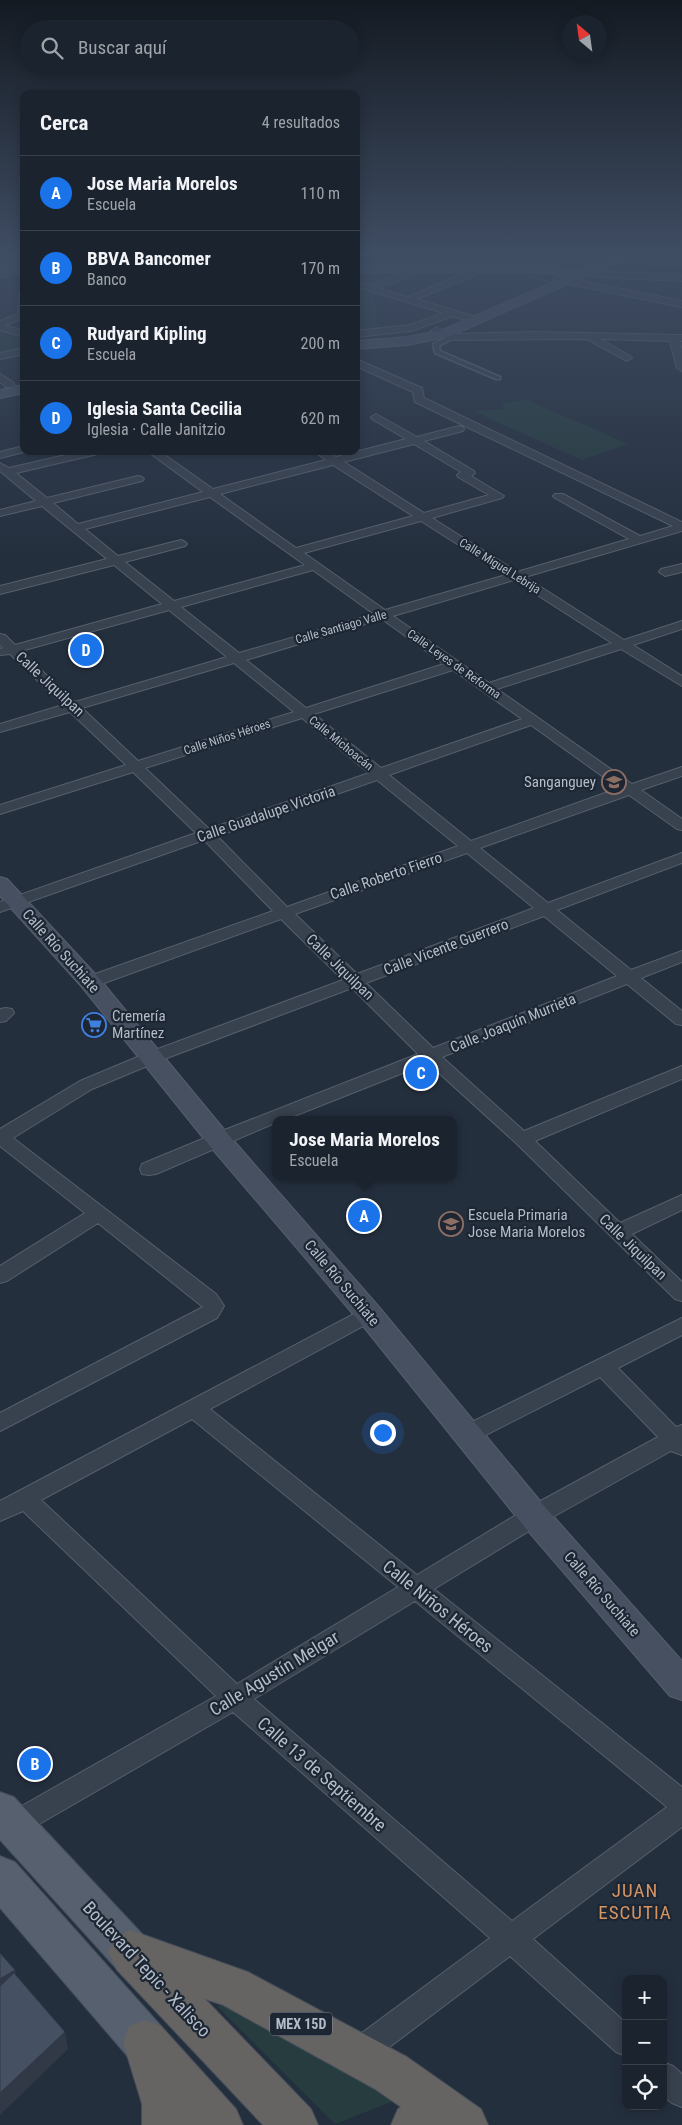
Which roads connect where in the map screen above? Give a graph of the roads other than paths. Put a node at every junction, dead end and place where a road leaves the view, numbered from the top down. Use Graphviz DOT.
graph roads {
  1 [pos="442,354"];
  2 [pos="620,354"];
  3 [pos="680,354"];
  4 [pos="627,358"];
  5 [pos="360,364"];
  6 [pos="682,368"];
  7 [pos="498,378"];
  8 [pos="376,417"];
  9 [pos="459,429"];
  10 [pos="414,440"];
  11 [pos="20,450"];
  12 [pos="0,454"];
  13 [pos="360,454"];
  14 [pos="77,455"];
  15 [pos="158,455"];
  16 [pos="325,455"];
  17 [pos="357,455"];
  18 [pos="334,461"];
  19 [pos="4,469"];
  20 [pos="138,479"];
  21 [pos="211,493"];
  22 [pos="559,496"];
  23 [pos="44,502"];
  24 [pos="0,513"];
  25 [pos="422,516"];
  26 [pos="682,526"];
  27 [pos="76,528"];
  28 [pos="638,539"];
  29 [pos="181,544"];
  30 [pos="294,552"];
  31 [pos="116,560"];
  32 [pos="314,566"];
  33 [pos="682,568"];
  34 [pos="665,572"];
  35 [pos="515,576"];
  36 [pos="0,590"];
  37 [pos="171,605"];
  38 [pos="383,615"];
  39 [pos="682,625"];
  40 [pos="0,638"];
  41 [pos="623,644"];
  42 [pos="6,651"];
  43 [pos="236,658"];
  44 [pos="454,665"];
  45 [pos="682,682"];
  46 [pos="488,688"];
  47 [pos="74,706"];
  48 [pos="304,713"];
  49 [pos="533,720"];
  50 [pos="0,728"];
  51 [pos="136,766"];
  52 [pos="682,771"];
  53 [pos="379,774"];
  54 [pos="631,789"];
  55 [pos="0,810"];
  56 [pos="682,826"];
  57 [pos="207,835"];
  58 [pos="469,847"];
  59 [pos="682,858"];
  60 [pos="5,897"];
  61 [pos="546,910"];
  62 [pos="283,912"];
  63 [pos="682,956"];
  64 [pos="628,977"];
  65 [pos="355,981"];
  66 [pos="90,982"];
  67 [pos="682,1020"];
  68 [pos="431,1056"];
  69 [pos="153,1057"];
  70 [pos="682,1072"];
  71 [pos="277,1116"];
  72 [pos="272,1118"];
  73 [pos="3,1130"];
  74 [pos="218,1139"];
  75 [pos="522,1139"];
  76 [pos="149,1169"];
  77 [pos="682,1202"];
  78 [pos="100,1213"];
  79 [pos="618,1232"];
  80 [pos="0,1276"];
  81 [pos="682,1294"];
  82 [pos="369,1314"];
  83 [pos="682,1326"];
  84 [pos="603,1366"];
  85 [pos="194,1408"];
  86 [pos="0,1422"];
  87 [pos="466,1435"];
  88 [pos="679,1440"];
  89 [pos="25,1499"];
  90 [pos="0,1512"];
  91 [pos="534,1516"];
  92 [pos="415,1588"];
  93 [pos="682,1685"];
  94 [pos="235,1698"];
  95 [pos="682,1804"];
  96 [pos="682,1811"];
  97 [pos="4,1820"];
  98 [pos="0,1876"];
  99 [pos="511,1938"];
  100 [pos="130,1952"];
  101 [pos="622,2038"];
  102 [pos="145,2042"];
  103 [pos="356,2054"];
  104 [pos="667,2079"];
  105 [pos="682,2092"];
  106 [pos="463,2124"];
  107 [pos="165,2125"];
  108 [pos="220,2125"];
  109 [pos="295,2125"];
  110 [pos="414,2125"];
  1 -- 7 [label="street"];
  2 -- 4 [label="street"];
  3 -- 6 [label="street"];
  5 -- 26 [label="street"];
  8 -- 10 [label="street"];
  9 -- 10 [label="street"];
  10 -- 13 [label="street"];
  10 -- 25 [label="street"];
  11 -- 12 [label="street"];
  14 -- 19 [label="street"];
  15 -- 21 [label="street, Calle Leyes de Reforma"];
  16 -- 18 [label="street, Calle Miguel Lebrija"];
  17 -- 18 [label="street"];
  18 -- 21 [label="street"];
  18 -- 25 [label="street, Calle Miguel Lebrija"];
  19 -- 23 [label="street, Calle Michoacán"];
  20 -- 23 [label="street"];
  21 -- 27 [label="street"];
  21 -- 30 [label="street, Calle Leyes de Reforma"];
  22 -- 28 [label="street"];
  23 -- 24 [label="street"];
  23 -- 27 [label="street, Calle Michoacán"];
  25 -- 30 [label="street"];
  25 -- 35 [label="street, Calle Miguel Lebrija"];
  26 -- 28 [label="street, Calle Santiago Valle"];
  27 -- 31 [label="street, Calle Michoacán"];
  28 -- 35 [label="street, Calle Santiago Valle"];
  29 -- 31 [label="street"];
  30 -- 32 [label="street, Calle Leyes de Reforma"];
  31 -- 36 [label="street"];
  31 -- 37 [label="street, Calle Michoacán"];
  32 -- 37 [label="street"];
  32 -- 38 [label="street, Calle Leyes de Reforma"];
  33 -- 34 [label="street"];
  35 -- 38 [label="street, Calle Santiago Valle"];
  35 -- 41 [label="street, Calle Miguel Lebrija"];
  37 -- 42 [label="street"];
  37 -- 43 [label="street, Calle Michoacán"];
  38 -- 43 [label="street, Calle Santiago Valle"];
  38 -- 44 [label="street, Calle Leyes de Reforma"];
  39 -- 41 [label="street"];
  40 -- 42 [label="street, Calle Jiquilpan"];
  41 -- 45 [label="street, Calle Miguel Lebrija"];
  41 -- 46 [label="street"];
  42 -- 47 [label="street, Calle Jiquilpan"];
  43 -- 47 [label="street, Calle Santiago Valle"];
  43 -- 48 [label="street, Calle Michoacán"];
  44 -- 46 [label="street, Calle Leyes de Reforma"];
  44 -- 48 [label="street, Calle Niños Héroes"];
  46 -- 49 [label="street, Calle Leyes de Reforma"];
  47 -- 50 [label="street, Calle Santiago Valle"];
  47 -- 51 [label="street, Calle Jiquilpan"];
  48 -- 51 [label="street, Calle Niños Héroes"];
  48 -- 53 [label="street, Calle Michoacán"];
  49 -- 53 [label="street, Calle Guadalupe Victoria"];
  49 -- 54 [label="street, Calle Leyes de Reforma"];
  51 -- 55 [label="street, Calle Niños Héroes"];
  51 -- 57 [label="street, Calle Jiquilpan"];
  52 -- 54 [label="street, Calle Roberto Fierro"];
  53 -- 57 [label="street, Calle Guadalupe Victoria"];
  53 -- 58 [label="street, Calle Michoacán"];
  54 -- 56 [label="street, Calle Leyes de Reforma"];
  54 -- 58 [label="street, Calle Roberto Fierro"];
  57 -- 60 [label="street, Calle Guadalupe Victoria"];
  57 -- 62 [label="street, Calle Jiquilpan"];
  58 -- 61 [label="street, Calle Michoacán"];
  58 -- 62 [label="street, Calle Roberto Fierro"];
  59 -- 61 [label="street, Calle Vicente Guerrero"];
  60 -- 66 [label="main road, Calle Río Suchiate"];
  61 -- 64 [label="street, Calle Michoacán"];
  61 -- 65 [label="street, Calle Vicente Guerrero"];
  62 -- 65 [label="street, Calle Jiquilpan"];
  62 -- 66 [label="street, Calle Roberto Fierro"];
  63 -- 64 [label="street, Calle Joaquín Murrieta"];
  64 -- 67 [label="street, Calle Michoacán"];
  64 -- 68 [label="street, Calle Joaquín Murrieta"];
  65 -- 68 [label="street, Calle Jiquilpan"];
  65 -- 69 [label="street, Calle Vicente Guerrero"];
  66 -- 69 [label="main road, Calle Río Suchiate"];
  68 -- 71 [label="street, Calle Joaquín Murrieta"];
  68 -- 75 [label="street, Calle Jiquilpan"];
  69 -- 73 [label="street, Calle Vicente Guerrero"];
  69 -- 74 [label="main road, Calle Río Suchiate"];
  70 -- 75 [label="street"];
  72 -- 74 [label="street, Calle Joaquín Murrieta"];
  73 -- 78 [label="street"];
  74 -- 76 [label="street, Calle Joaquín Murrieta"];
  74 -- 82 [label="main road, Calle Río Suchiate"];
  75 -- 79 [label="street, Calle Jiquilpan"];
  77 -- 79 [label="street"];
  78 -- 80 [label="street"];
  78 -- 86 [label="street"];
  79 -- 81 [label="street, Calle Jiquilpan"];
  82 -- 85 [label="street"];
  82 -- 87 [label="main road, Calle Río Suchiate"];
  83 -- 84 [label="street"];
  84 -- 87 [label="street"];
  84 -- 88 [label="street"];
  85 -- 89 [label="street"];
  85 -- 92 [label="street, Calle Niños Héroes"];
  87 -- 91 [label="main road, Calle Río Suchiate"];
  88 -- 91 [label="street, Calle Agustín Melgar"];
  89 -- 90 [label="street"];
  89 -- 94 [label="street, Calle 13 de Septiembre"];
  91 -- 92 [label="street, Calle Agustín Melgar"];
  91 -- 93 [label="main road, Calle Río Suchiate"];
  92 -- 94 [label="street, Calle Agustín Melgar"];
  92 -- 95 [label="street, Calle Niños Héroes"];
  94 -- 97 [label="street, Calle Agustín Melgar"];
  94 -- 99 [label="street, Calle 13 de Septiembre"];
  96 -- 99 [label="street"];
  97 -- 100 [label="main road, Boulevard Tepic - Xalisco"];
  98 -- 102 [label="main road"];
  99 -- 101 [label="street, Calle 13 de Septiembre"];
  99 -- 103 [label="street"];
  100 -- 103 [label="highway, MEX 15D"];
  100 -- 109 [label="highway, Boulevard Tepic - Xalisco"];
  102 -- 107 [label="highway"];
  102 -- 108 [label="highway"];
  103 -- 106 [label="highway, MEX 15D"];
  104 -- 105 [label="street"];
  106 -- 110 [label="highway, MEX 15D"];
}
